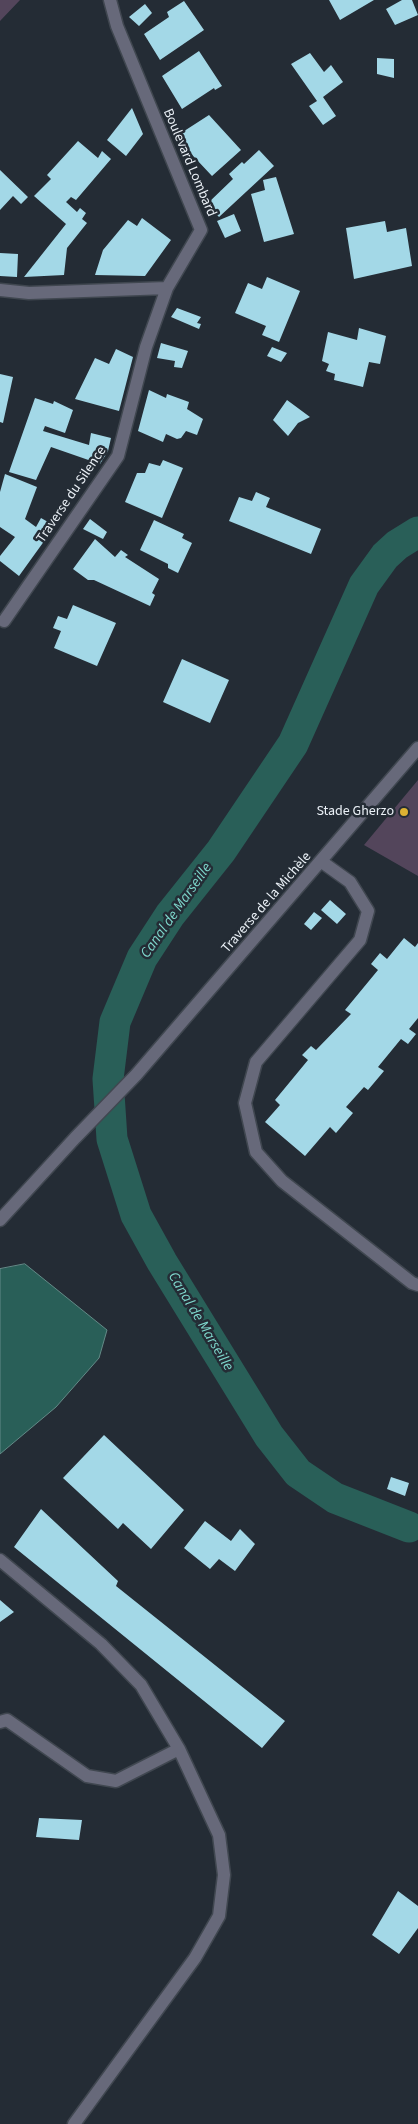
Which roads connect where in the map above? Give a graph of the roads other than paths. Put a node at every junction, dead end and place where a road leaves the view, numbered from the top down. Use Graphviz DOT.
graph roads {
  1 [pos="110,0"];
  2 [pos="167,288"];
  3 [pos="0,290"];
  4 [pos="4,621"];
  5 [pos="418,748"];
  6 [pos="322,862"];
  7 [pos="0,1220"];
  8 [pos="418,1285"];
  9 [pos="0,1560"];
  10 [pos="0,1722"];
  11 [pos="179,1749"];
  12 [pos="74,2124"];
  1 -- 2 [label="street, Boulevard Lombard"];
  2 -- 3 [label="street"];
  2 -- 4 [label="street, Traverse du Silence"];
  5 -- 6 [label="street, Traverse de la Michèle"];
  6 -- 7 [label="street, Traverse de la Michèle"];
  6 -- 8 [label="street"];
  9 -- 11 [label="street"];
  10 -- 11 [label="street"];
  11 -- 12 [label="street"];
}
